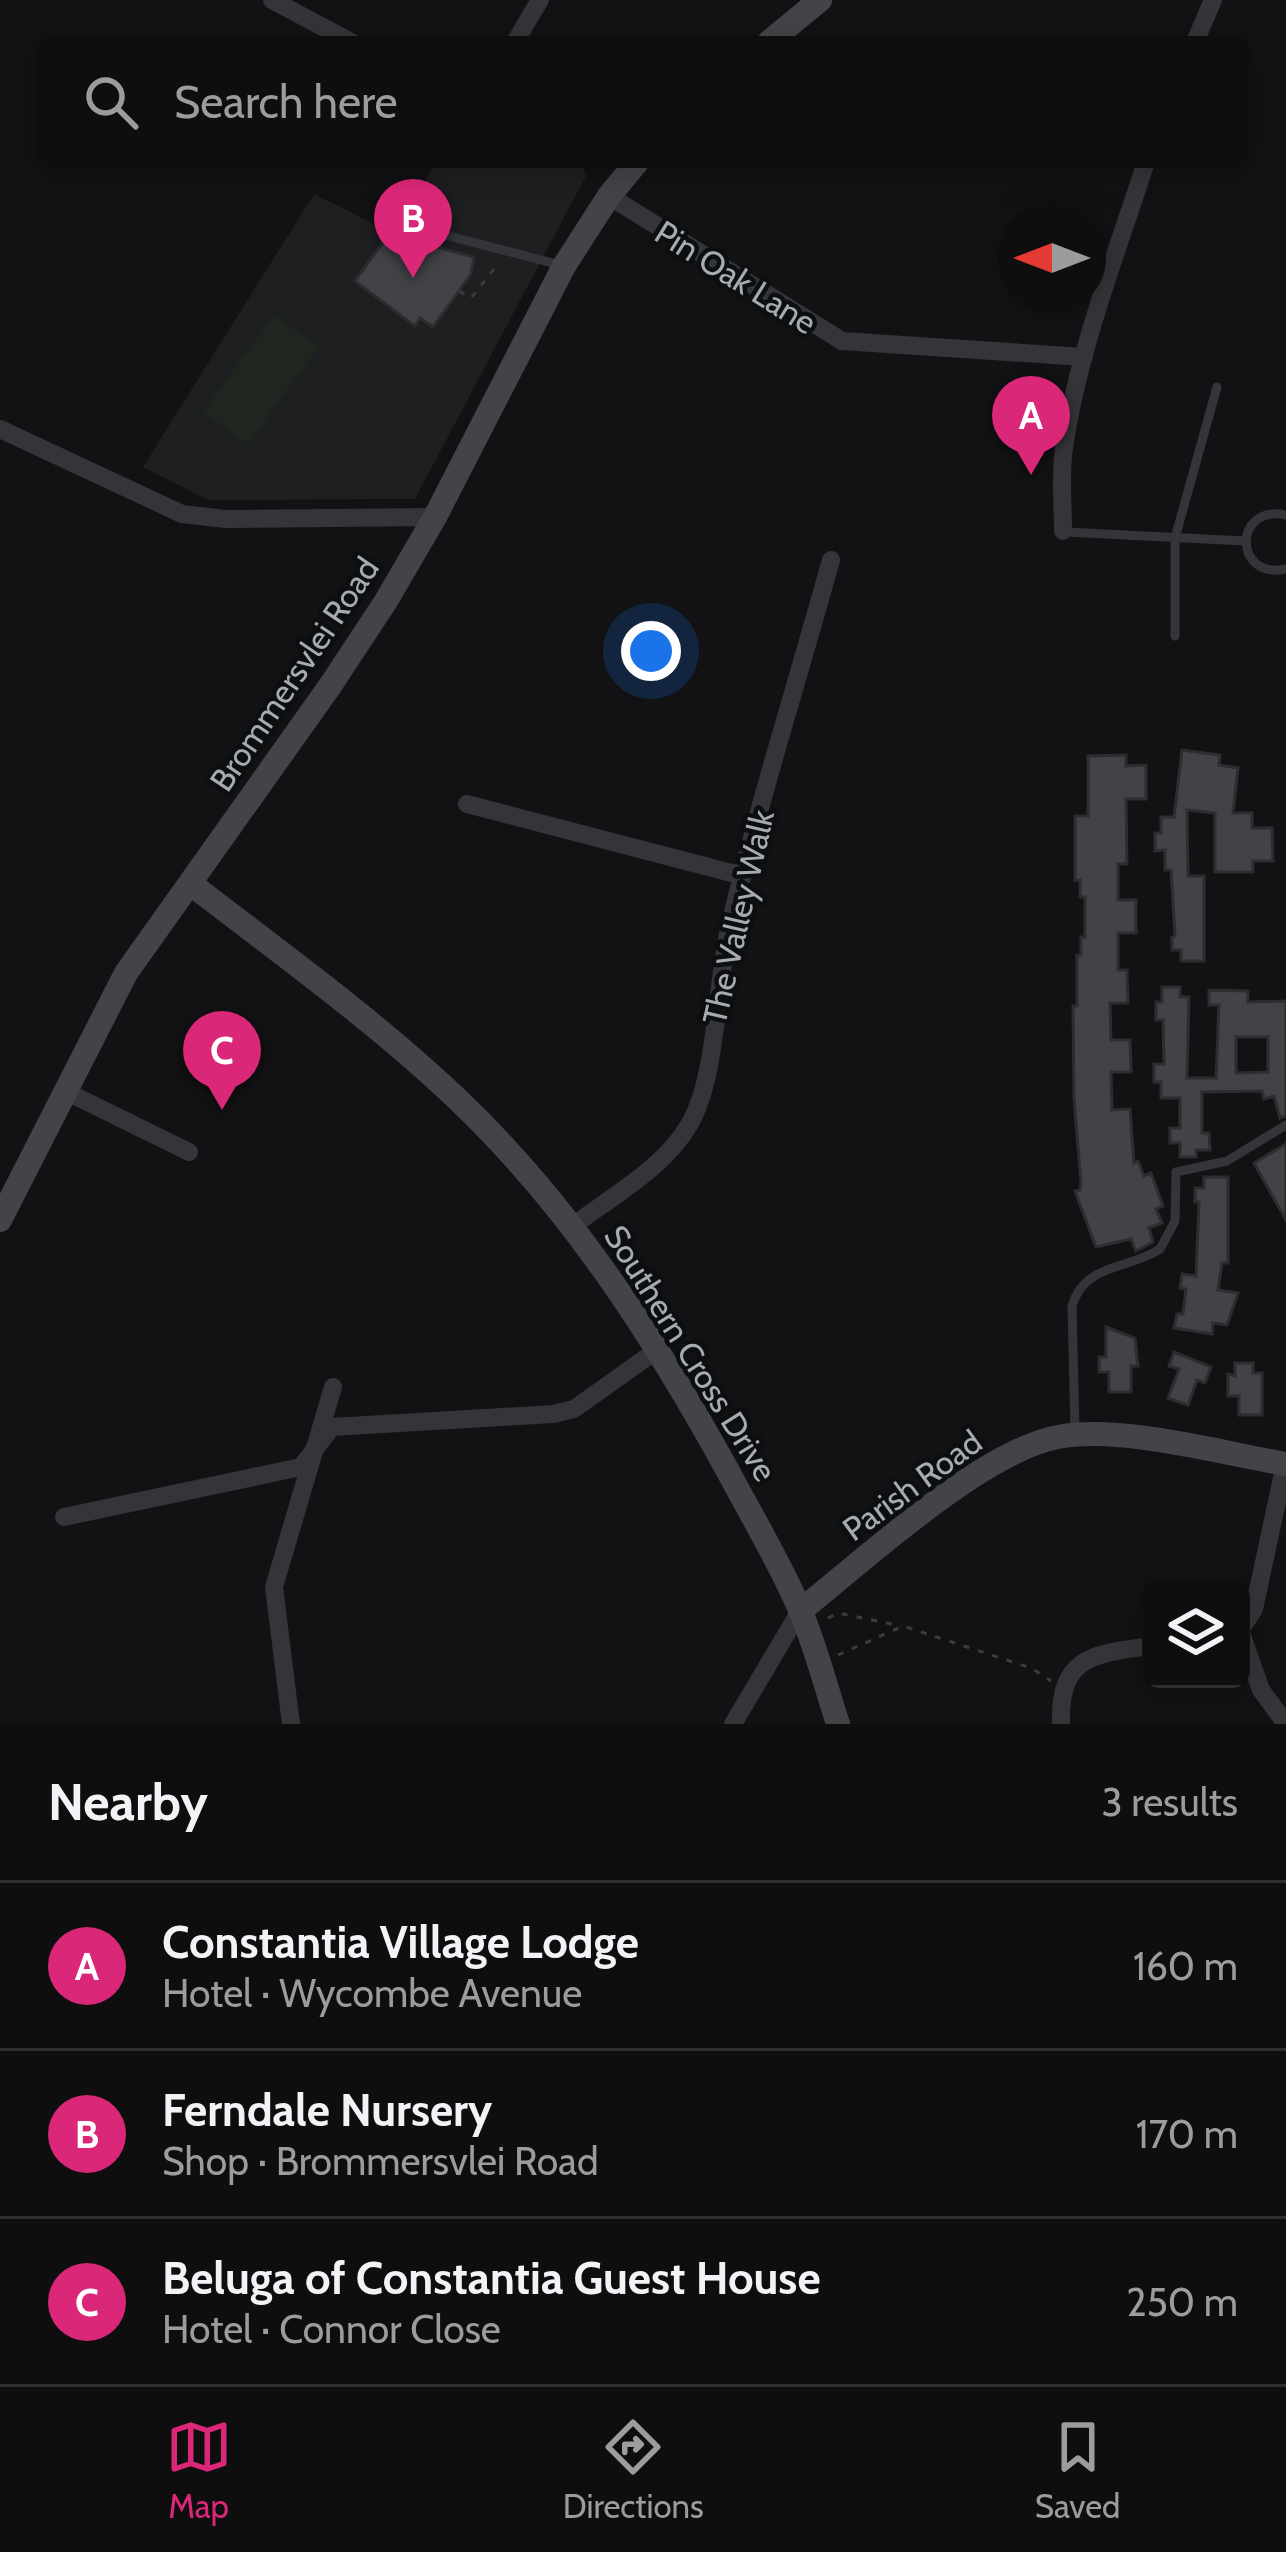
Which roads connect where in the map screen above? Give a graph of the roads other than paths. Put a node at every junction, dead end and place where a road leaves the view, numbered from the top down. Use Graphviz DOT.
graph roads {
  1 [pos="272,0"];
  2 [pos="540,0"];
  3 [pos="820,0"];
  4 [pos="1213,0"];
  5 [pos="340,36"];
  6 [pos="518,36"];
  7 [pos="777,36"];
  8 [pos="1198,36"];
  9 [pos="628,168"];
  10 [pos="1144,168"];
  11 [pos="438,195"];
  12 [pos="609,196"];
  13 [pos="563,266"];
  14 [pos="1084,357"];
  15 [pos="1217,387"];
  16 [pos="0,429"];
  17 [pos="1286,514"];
  18 [pos="435,517"];
  19 [pos="1064,532"];
  20 [pos="1175,538"];
  21 [pos="1245,542"];
  22 [pos="832,560"];
  23 [pos="1286,569"];
  24 [pos="1175,636"];
  25 [pos="467,804"];
  26 [pos="743,876"];
  27 [pos="190,884"];
  28 [pos="63,1090"];
  29 [pos="1286,1125"];
  30 [pos="189,1152"];
  31 [pos="0,1220"];
  32 [pos="573,1226"];
  33 [pos="658,1350"];
  34 [pos="333,1387"];
  35 [pos="1075,1435"];
  36 [pos="316,1446"];
  37 [pos="1286,1464"];
  38 [pos="64,1517"];
  39 [pos="1250,1616"];
  40 [pos="807,1617"];
  41 [pos="1142,1648"];
  42 [pos="1250,1658"];
  43 [pos="291,1724"];
  44 [pos="733,1724"];
  45 [pos="838,1724"];
  46 [pos="1061,1724"];
  47 [pos="1286,1724"];
  1 -- 5 [label="street"];
  2 -- 6 [label="street"];
  3 -- 7 [label="street"];
  4 -- 8 [label="street"];
  9 -- 12 [label="street, Brommersvlei Road"];
  10 -- 14 [label="street"];
  11 -- 13 [label="lane"];
  12 -- 13 [label="street, Brommersvlei Road"];
  12 -- 14 [label="street, Pin Oak Lane"];
  13 -- 18 [label="street, Brommersvlei Road"];
  14 -- 19 [label="street"];
  15 -- 20 [label="lane"];
  16 -- 18 [label="street"];
  17 -- 21 [label="lane"];
  18 -- 27 [label="street, Brommersvlei Road"];
  19 -- 20 [label="lane"];
  20 -- 21 [label="lane"];
  20 -- 24 [label="lane"];
  21 -- 23 [label="lane"];
  22 -- 26 [label="street, The Valley Walk"];
  25 -- 26 [label="street"];
  26 -- 32 [label="street, The Valley Walk"];
  27 -- 28 [label="street, Brommersvlei Road"];
  27 -- 32 [label="street, Southern Cross Drive"];
  28 -- 30 [label="street"];
  28 -- 31 [label="street, Brommersvlei Road"];
  29 -- 35 [label="lane"];
  32 -- 33 [label="street, Southern Cross Drive"];
  33 -- 36 [label="street"];
  33 -- 40 [label="street, Southern Cross Drive"];
  34 -- 36 [label="street"];
  35 -- 37 [label="street, Parish Road"];
  35 -- 40 [label="street, Parish Road"];
  36 -- 38 [label="street"];
  36 -- 43 [label="street"];
  37 -- 39 [label="street"];
  40 -- 44 [label="street"];
  40 -- 45 [label="street, Southern Cross Drive"];
  41 -- 46 [label="street"];
  42 -- 47 [label="street"];
}
